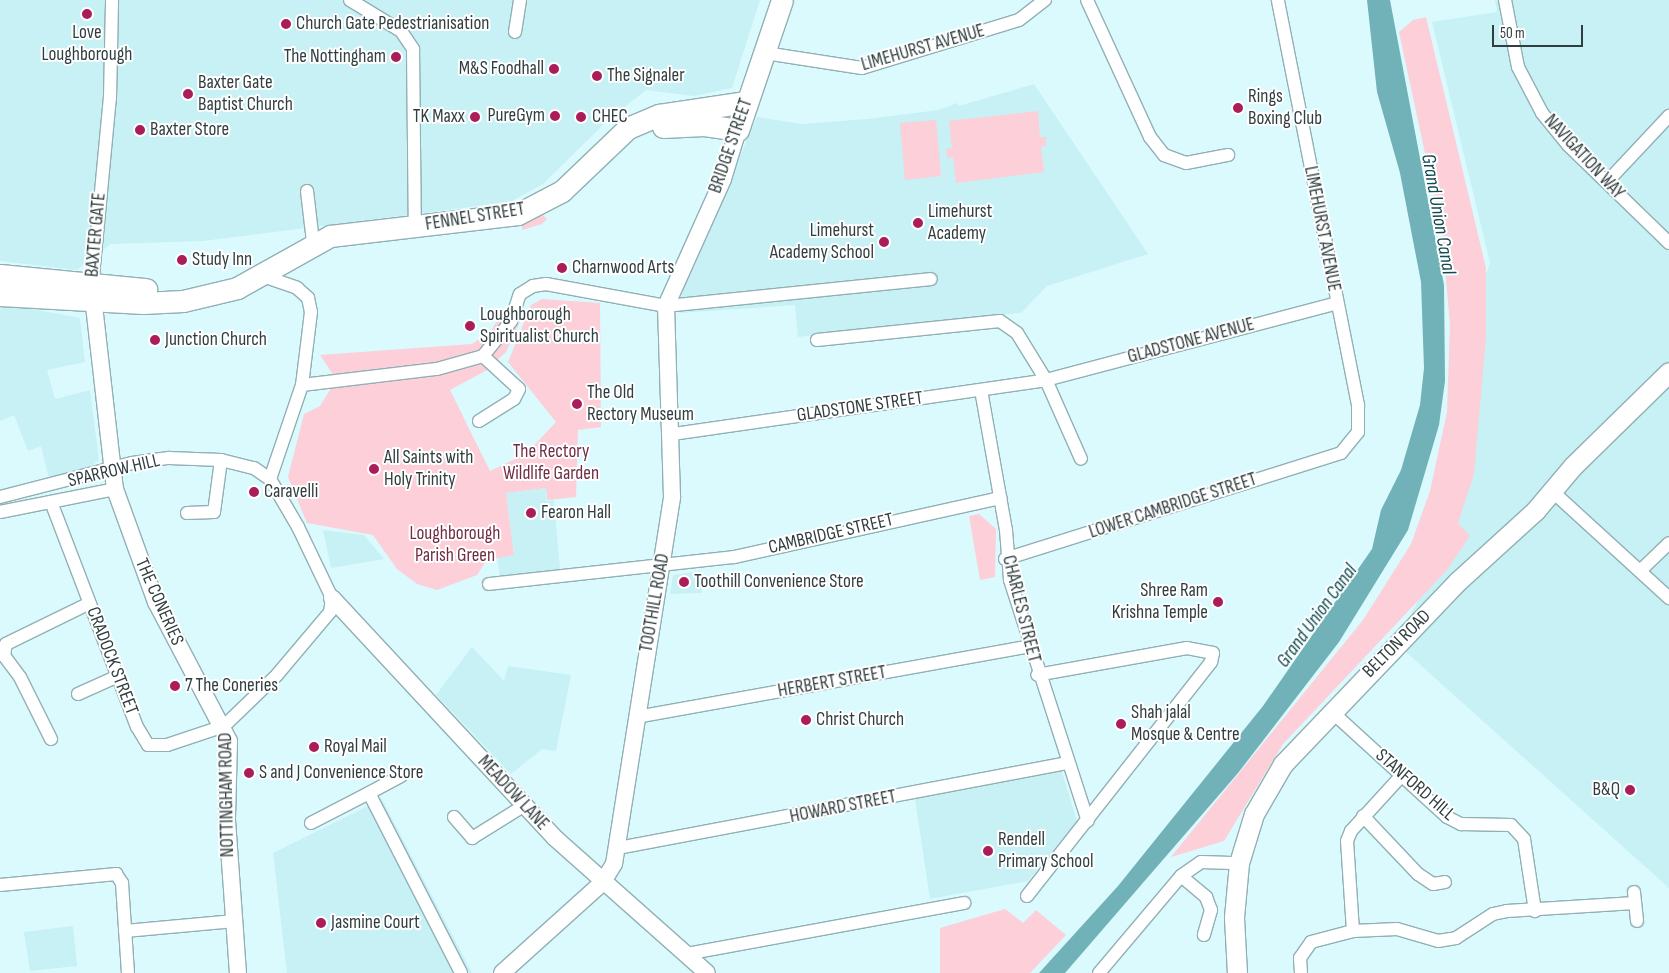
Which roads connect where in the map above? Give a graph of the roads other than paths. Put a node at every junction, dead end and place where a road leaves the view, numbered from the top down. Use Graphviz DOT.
graph roads {
  1 [pos="112,0"];
  2 [pos="350,0"];
  3 [pos="520,0"];
  4 [pos="782,0"];
  5 [pos="1045,0"];
  6 [pos="1087,0"];
  7 [pos="1278,0"];
  8 [pos="1505,0"];
  9 [pos="515,32"];
  10 [pos="765,52"];
  11 [pos="746,102"];
  12 [pos="1669,116"];
  13 [pos="738,130"];
  14 [pos="615,143"];
  15 [pos="1228,155"];
  16 [pos="1607,182"];
  17 [pos="307,190"];
  18 [pos="415,227"];
  19 [pos="313,242"];
  20 [pos="1669,243"];
  21 [pos="0,276"];
  22 [pos="263,276"];
  23 [pos="931,279"];
  24 [pos="0,295"];
  25 [pos="91,295"];
  26 [pos="1337,303"];
  27 [pos="666,312"];
  28 [pos="817,340"];
  29 [pos="483,356"];
  30 [pos="1669,372"];
  31 [pos="1046,380"];
  32 [pos="302,385"];
  33 [pos="981,390"];
  34 [pos="479,421"];
  35 [pos="673,434"];
  36 [pos="1341,453"];
  37 [pos="1081,458"];
  38 [pos="221,460"];
  39 [pos="111,470"];
  40 [pos="270,479"];
  41 [pos="115,489"];
  42 [pos="1552,491"];
  43 [pos="0,497"];
  44 [pos="1001,498"];
  45 [pos="51,502"];
  46 [pos="0,512"];
  47 [pos="187,513"];
  48 [pos="1669,543"];
  49 [pos="1005,560"];
  50 [pos="660,567"];
  51 [pos="1640,571"];
  52 [pos="489,584"];
  53 [pos="332,598"];
  54 [pos="1669,598"];
  55 [pos="90,603"];
  56 [pos="3,646"];
  57 [pos="1029,646"];
  58 [pos="1037,675"];
  59 [pos="118,676"];
  60 [pos="78,694"];
  61 [pos="1331,711"];
  62 [pos="636,717"];
  63 [pos="224,726"];
  64 [pos="51,739"];
  65 [pos="1066,763"];
  66 [pos="1402,774"];
  67 [pos="401,776"];
  68 [pos="369,794"];
  69 [pos="525,805"];
  70 [pos="1363,816"];
  71 [pos="454,817"];
  72 [pos="1088,821"];
  73 [pos="311,823"];
  74 [pos="618,848"];
  75 [pos="1239,863"];
  76 [pos="1181,876"];
  77 [pos="603,882"];
  78 [pos="1444,882"];
  79 [pos="0,885"];
  80 [pos="1027,896"];
  81 [pos="964,903"];
  82 [pos="1535,911"];
  83 [pos="235,921"];
  84 [pos="1637,921"];
  85 [pos="125,931"];
  86 [pos="1353,931"];
  87 [pos="1204,935"];
  88 [pos="686,954"];
  89 [pos="124,973"];
  90 [pos="238,973"];
  91 [pos="461,973"];
  92 [pos="502,973"];
  93 [pos="707,973"];
  94 [pos="1099,973"];
  95 [pos="1237,973"];
  96 [pos="1301,973"];
  1 -- 25 [label="street, BAXTER GATE"];
  2 -- 18 [label="street"];
  3 -- 9 [label="street"];
  4 -- 10 [label="highway, BRIDGE STREET"];
  5 -- 10 [label="street, LIMEHURST AVENUE"];
  6 -- 15 [label="street"];
  7 -- 26 [label="street, LIMEHURST AVENUE"];
  8 -- 16 [label="street, NAVIGATION WAY"];
  10 -- 11 [label="highway, BRIDGE STREET"];
  11 -- 13 [label="highway, BRIDGE STREET"];
  11 -- 14 [label="highway, FENNEL STREET"];
  12 -- 16 [label="street"];
  13 -- 14 [label="highway, FENNEL STREET"];
  13 -- 27 [label="street, BRIDGE STREET"];
  14 -- 18 [label="highway, FENNEL STREET"];
  16 -- 20 [label="street, NAVIGATION WAY"];
  17 -- 19 [label="street"];
  18 -- 19 [label="highway, FENNEL STREET"];
  19 -- 22 [label="highway"];
  21 -- 25 [label="highway"];
  22 -- 25 [label="highway"];
  22 -- 32 [label="street"];
  23 -- 27 [label="street"];
  24 -- 25 [label="highway"];
  25 -- 39 [label="street, BAXTER GATE"];
  26 -- 31 [label="street, GLADSTONE AVENUE"];
  26 -- 36 [label="street, LIMEHURST AVENUE"];
  27 -- 29 [label="street"];
  27 -- 35 [label="street, TOOTHILL ROAD"];
  28 -- 31 [label="street"];
  29 -- 32 [label="street"];
  29 -- 34 [label="street"];
  30 -- 42 [label="main road, BELTON ROAD"];
  31 -- 33 [label="street, GLADSTONE STREET"];
  31 -- 37 [label="street"];
  32 -- 40 [label="street"];
  33 -- 35 [label="street, GLADSTONE STREET"];
  33 -- 44 [label="street, CHARLES STREET"];
  35 -- 50 [label="street, TOOTHILL ROAD"];
  36 -- 49 [label="street, LOWER CAMBRIDGE STREET"];
  38 -- 39 [label="street, SPARROW HILL"];
  38 -- 40 [label="street, SPARROW HILL"];
  38 -- 47 [label="street"];
  39 -- 41 [label="street, THE CONERIES"];
  39 -- 43 [label="street, SPARROW HILL"];
  40 -- 53 [label="street"];
  41 -- 45 [label="street, SPARROW HILL"];
  41 -- 63 [label="street, THE CONERIES"];
  42 -- 51 [label="street"];
  42 -- 61 [label="main road, BELTON ROAD"];
  44 -- 49 [label="street, CHARLES STREET"];
  44 -- 50 [label="street, CAMBRIDGE STREET"];
  45 -- 46 [label="street, SPARROW HILL"];
  45 -- 55 [label="street, CRADOCK STREET"];
  48 -- 51 [label="street"];
  49 -- 57 [label="street, CHARLES STREET"];
  50 -- 52 [label="street, CAMBRIDGE STREET"];
  50 -- 62 [label="street, TOOTHILL ROAD"];
  51 -- 54 [label="street"];
  53 -- 63 [label="street, NOTTINGHAM ROAD"];
  53 -- 69 [label="street, MEADOW LANE"];
  55 -- 56 [label="street"];
  55 -- 59 [label="street, CRADOCK STREET"];
  56 -- 64 [label="street"];
  57 -- 58 [label="street, CHARLES STREET"];
  57 -- 62 [label="street, HERBERT STREET"];
  58 -- 65 [label="street, CHARLES STREET"];
  58 -- 72 [label="street"];
  59 -- 60 [label="street"];
  59 -- 63 [label="street, CRADOCK STREET"];
  61 -- 66 [label="street, STANFORD HILL"];
  61 -- 75 [label="main road, BELTON ROAD"];
  62 -- 74 [label="street, TOOTHILL ROAD"];
  63 -- 83 [label="street, NOTTINGHAM ROAD"];
  65 -- 72 [label="street, CHARLES STREET"];
  65 -- 74 [label="street, HOWARD STREET"];
  66 -- 70 [label="street"];
  66 -- 82 [label="street, STANFORD HILL"];
  67 -- 68 [label="street"];
  68 -- 73 [label="street"];
  68 -- 91 [label="street"];
  69 -- 71 [label="street"];
  69 -- 77 [label="street, MEADOW LANE"];
  70 -- 78 [label="street"];
  70 -- 86 [label="street"];
  72 -- 80 [label="street"];
  74 -- 77 [label="street, TOOTHILL ROAD"];
  75 -- 76 [label="street"];
  75 -- 95 [label="main road, BELTON ROAD"];
  76 -- 87 [label="street"];
  76 -- 94 [label="street"];
  77 -- 88 [label="street, MEADOW LANE"];
  77 -- 92 [label="street"];
  79 -- 85 [label="street"];
  81 -- 88 [label="street"];
  82 -- 84 [label="street"];
  82 -- 86 [label="street"];
  83 -- 85 [label="street"];
  83 -- 90 [label="street, NOTTINGHAM ROAD"];
  85 -- 89 [label="street"];
  86 -- 96 [label="street"];
  88 -- 93 [label="street, MEADOW LANE"];
}
